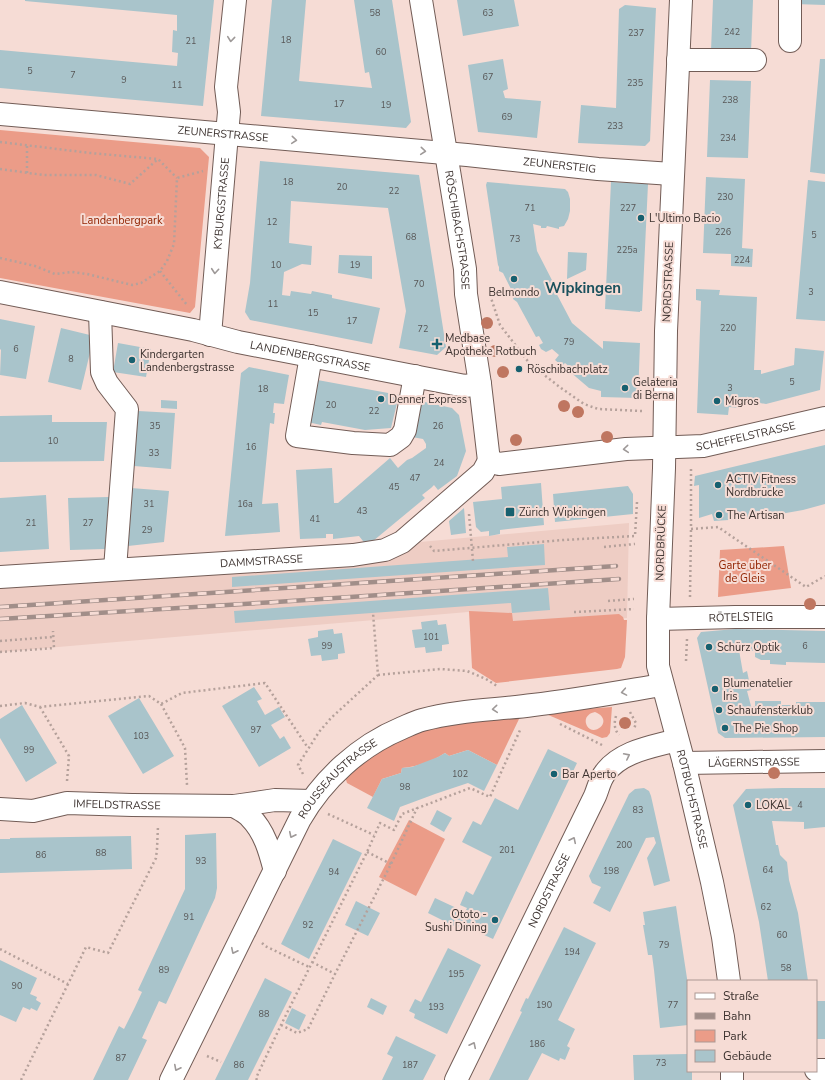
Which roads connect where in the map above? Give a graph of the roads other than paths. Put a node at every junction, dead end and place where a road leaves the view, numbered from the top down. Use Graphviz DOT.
graph roads {
  1 [pos="235,0"];
  2 [pos="421,0"];
  3 [pos="681,0"];
  4 [pos="790,0"];
  5 [pos="790,41"];
  6 [pos="678,60"];
  7 [pos="755,60"];
  8 [pos="0,114"];
  9 [pos="227,134"];
  10 [pos="447,153"];
  11 [pos="672,174"];
  12 [pos="0,292"];
  13 [pos="100,312"];
  14 [pos="210,335"];
  15 [pos="311,356"];
  16 [pos="414,376"];
  17 [pos="480,384"];
  18 [pos="825,418"];
  19 [pos="665,458"];
  20 [pos="489,461"];
  21 [pos="115,569"];
  22 [pos="0,576"];
  23 [pos="825,617"];
  24 [pos="658,619"];
  25 [pos="662,685"];
  26 [pos="677,740"];
  27 [pos="825,761"];
  28 [pos="684,763"];
  29 [pos="234,806"];
  30 [pos="316,806"];
  31 [pos="0,809"];
  32 [pos="275,871"];
  33 [pos="729,980"];
  34 [pos="171,1080"];
  35 [pos="456,1080"];
  1 -- 9 [label="street, KYBURGSTRASSE, one-way"];
  2 -- 10 [label="street, RÖSCHIBACHSTRASSE"];
  3 -- 6 [label="street, NORDSTRASSE"];
  4 -- 5 [label="street"];
  6 -- 7 [label="street"];
  6 -- 11 [label="street, NORDSTRASSE"];
  8 -- 9 [label="street, ZEUNERSTRASSE"];
  9 -- 10 [label="street, ZEUNERSTRASSE, one-way"];
  9 -- 14 [label="street, KYBURGSTRASSE, one-way"];
  10 -- 11 [label="street, ZEUNERSTEIG"];
  10 -- 17 [label="street, RÖSCHIBACHSTRASSE"];
  11 -- 19 [label="street, NORDSTRASSE"];
  12 -- 13 [label="street, LANDENBERGSTRASSE"];
  13 -- 14 [label="street, LANDENBERGSTRASSE"];
  13 -- 21 [label="street"];
  14 -- 15 [label="street, LANDENBERGSTRASSE"];
  15 -- 16 [label="street, LANDENBERGSTRASSE"];
  15 -- 16 [label="street"];
  16 -- 17 [label="street, LANDENBERGSTRASSE"];
  17 -- 20 [label="street, RÖSCHIBACHSTRASSE"];
  18 -- 19 [label="street, SCHEFFELSTRASSE"];
  19 -- 20 [label="street, one-way"];
  19 -- 24 [label="street, NORDBRÜCKE"];
  20 -- 21 [label="street, DAMMSTRASSE"];
  21 -- 22 [label="street, DAMMSTRASSE"];
  23 -- 24 [label="street, RÖTELSTEIG"];
  24 -- 25 [label="street, ROTBUCHSTRASSE"];
  25 -- 26 [label="street, ROTBUCHSTRASSE"];
  25 -- 30 [label="street, ROUSSEAUSTRASSE, one-way"];
  26 -- 28 [label="street, ROTBUCHSTRASSE"];
  35 -- 26 [label="street, NORDSTRASSE, one-way"];
  27 -- 28 [label="street, LÄGERNSTRASSE"];
  28 -- 33 [label="street, ROTBUCHSTRASSE"];
  29 -- 30 [label="street, IMFELDSTRASSE"];
  29 -- 31 [label="street, IMFELDSTRASSE"];
  29 -- 32 [label="street"];
  30 -- 32 [label="street, ROUSSEAUSTRASSE, one-way"];
  32 -- 34 [label="street, ROUSSEAUSTRASSE, one-way"];
}
